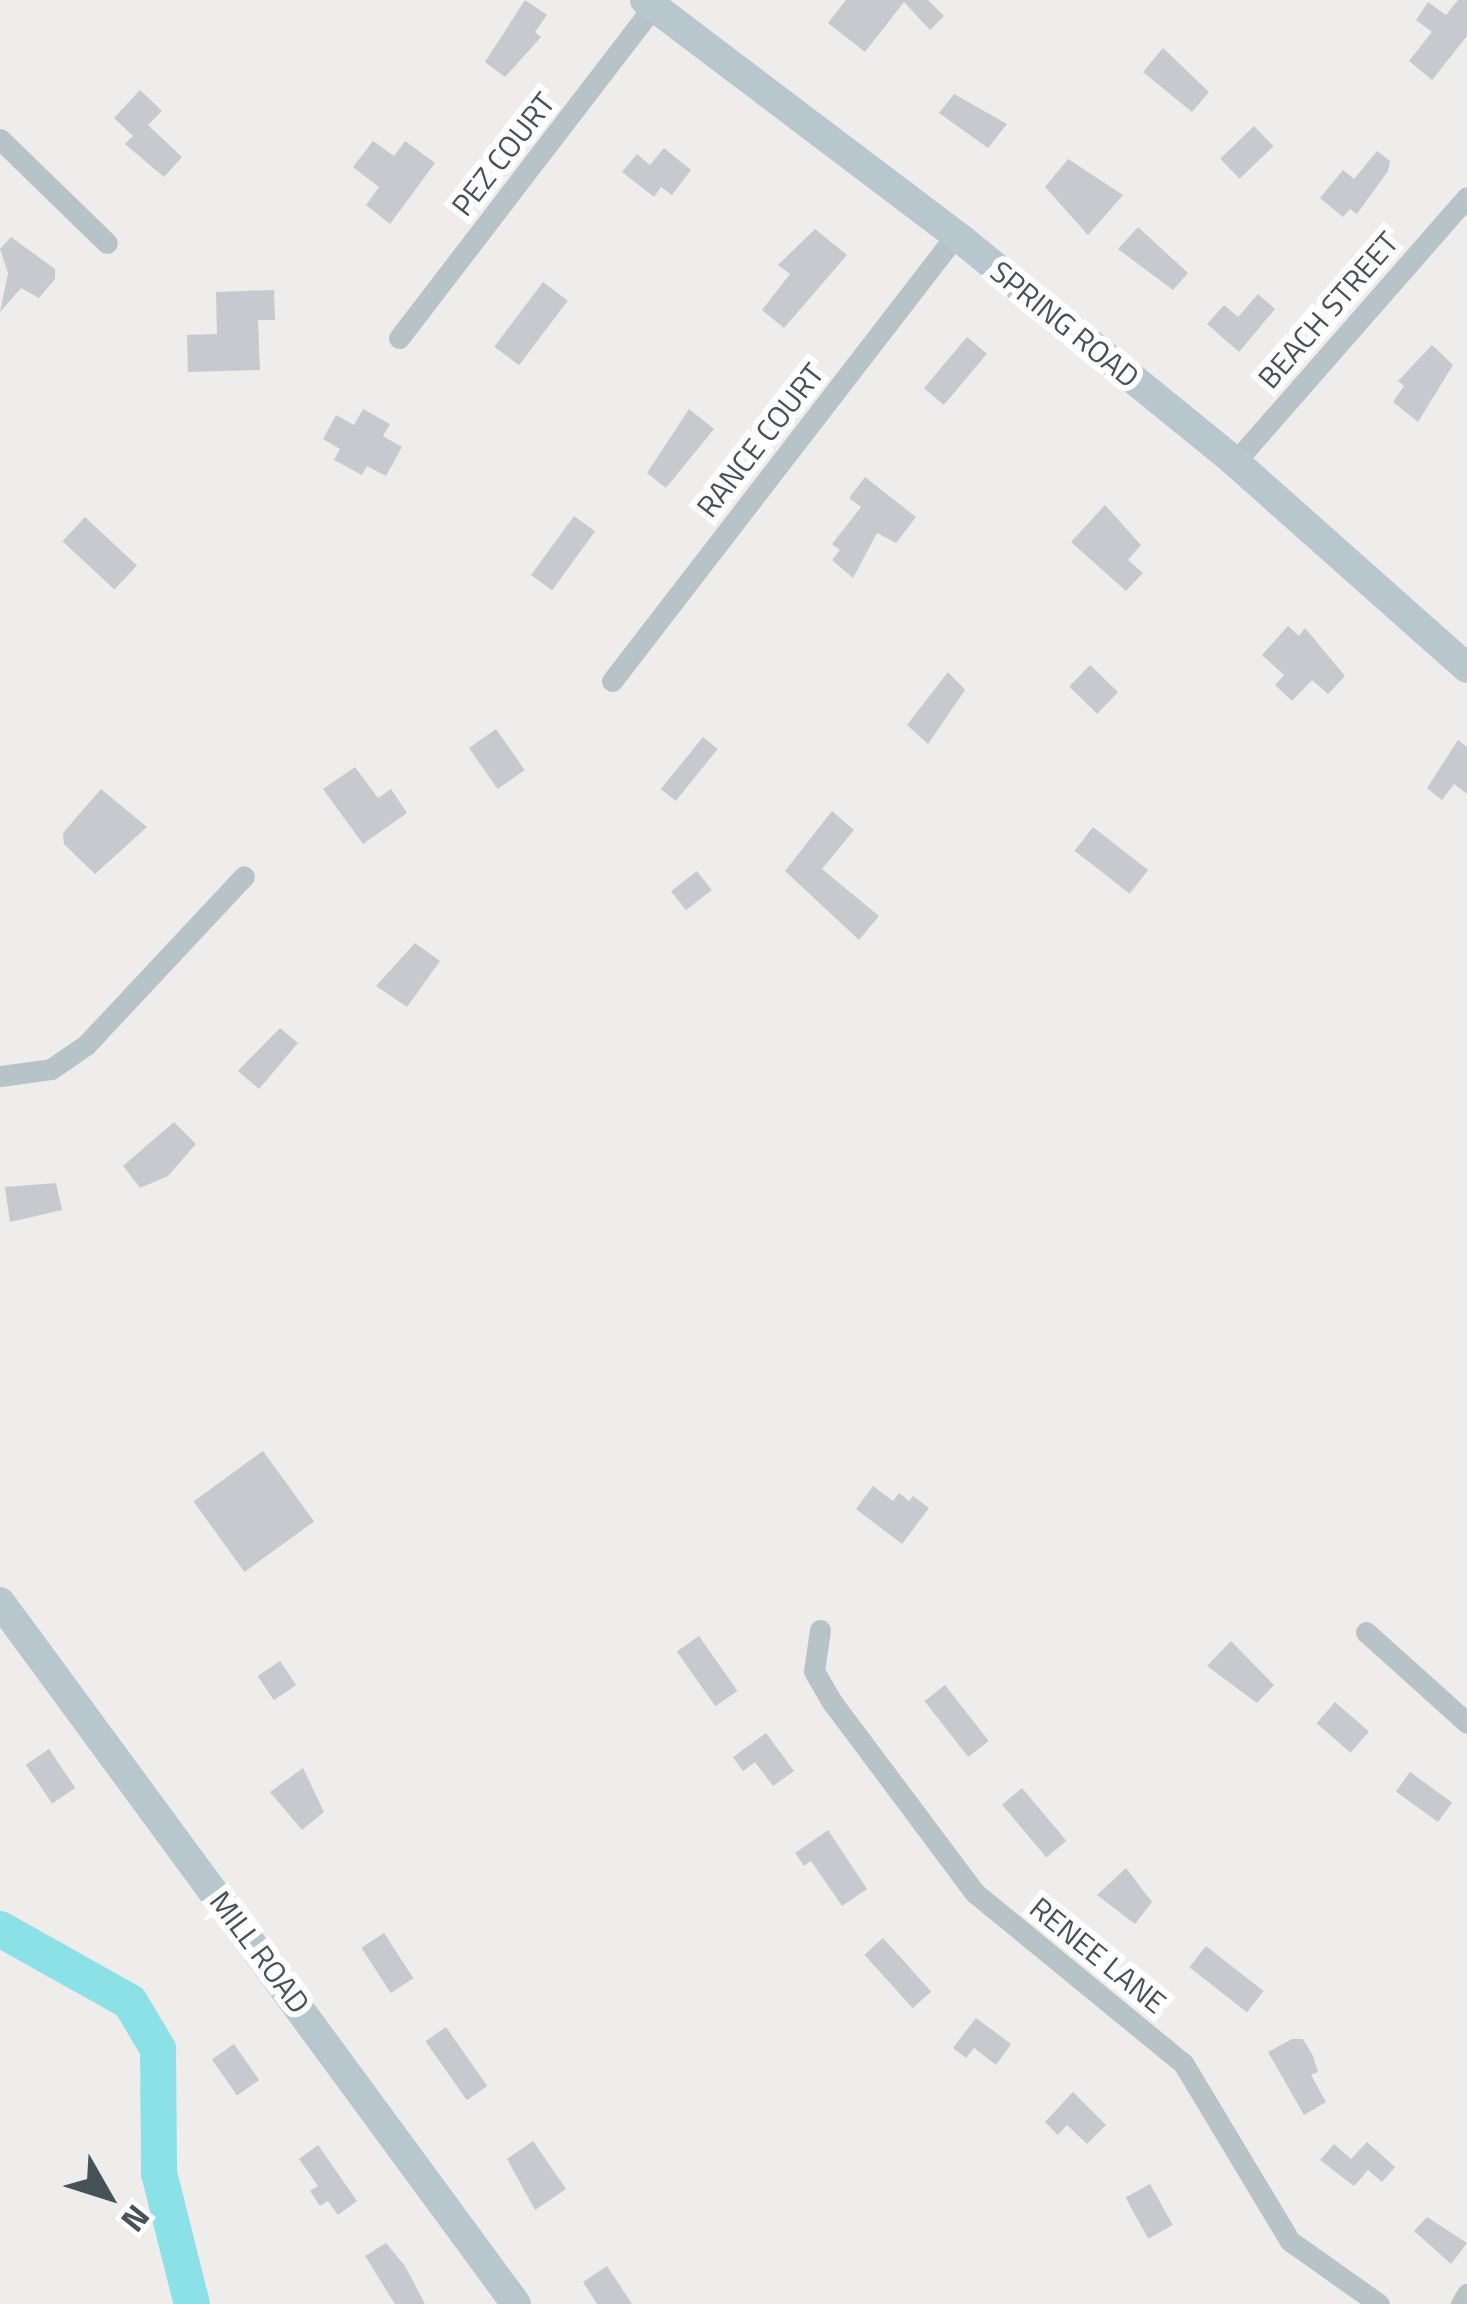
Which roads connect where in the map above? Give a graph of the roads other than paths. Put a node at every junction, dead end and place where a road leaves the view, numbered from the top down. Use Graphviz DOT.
graph roads {
  1 [pos="650,3"];
  2 [pos="0,140"];
  3 [pos="1467,197"];
  4 [pos="956,235"];
  5 [pos="107,243"];
  6 [pos="399,338"];
  7 [pos="1235,462"];
  8 [pos="1467,668"];
  9 [pos="612,682"];
  10 [pos="244,875"];
  11 [pos="0,1076"];
  12 [pos="0,1602"];
  13 [pos="820,1630"];
  14 [pos="1366,1632"];
  15 [pos="1467,1723"];
  16 [pos="1467,2294"];
  17 [pos="516,2304"];
  18 [pos="1379,2304"];
  19 [pos="1462,2304"];
  1 -- 4 [label="street, SPRING ROAD"];
  1 -- 6 [label="street, PEZ COURT"];
  2 -- 5 [label="street"];
  3 -- 7 [label="street, BEACH STREET"];
  4 -- 7 [label="street, SPRING ROAD"];
  4 -- 9 [label="street, RANCE COURT"];
  7 -- 8 [label="street, SPRING ROAD"];
  10 -- 11 [label="street"];
  12 -- 17 [label="street, MILL ROAD"];
  13 -- 18 [label="street, RENEE LANE"];
  14 -- 15 [label="street"];
  16 -- 19 [label="street"];
}
